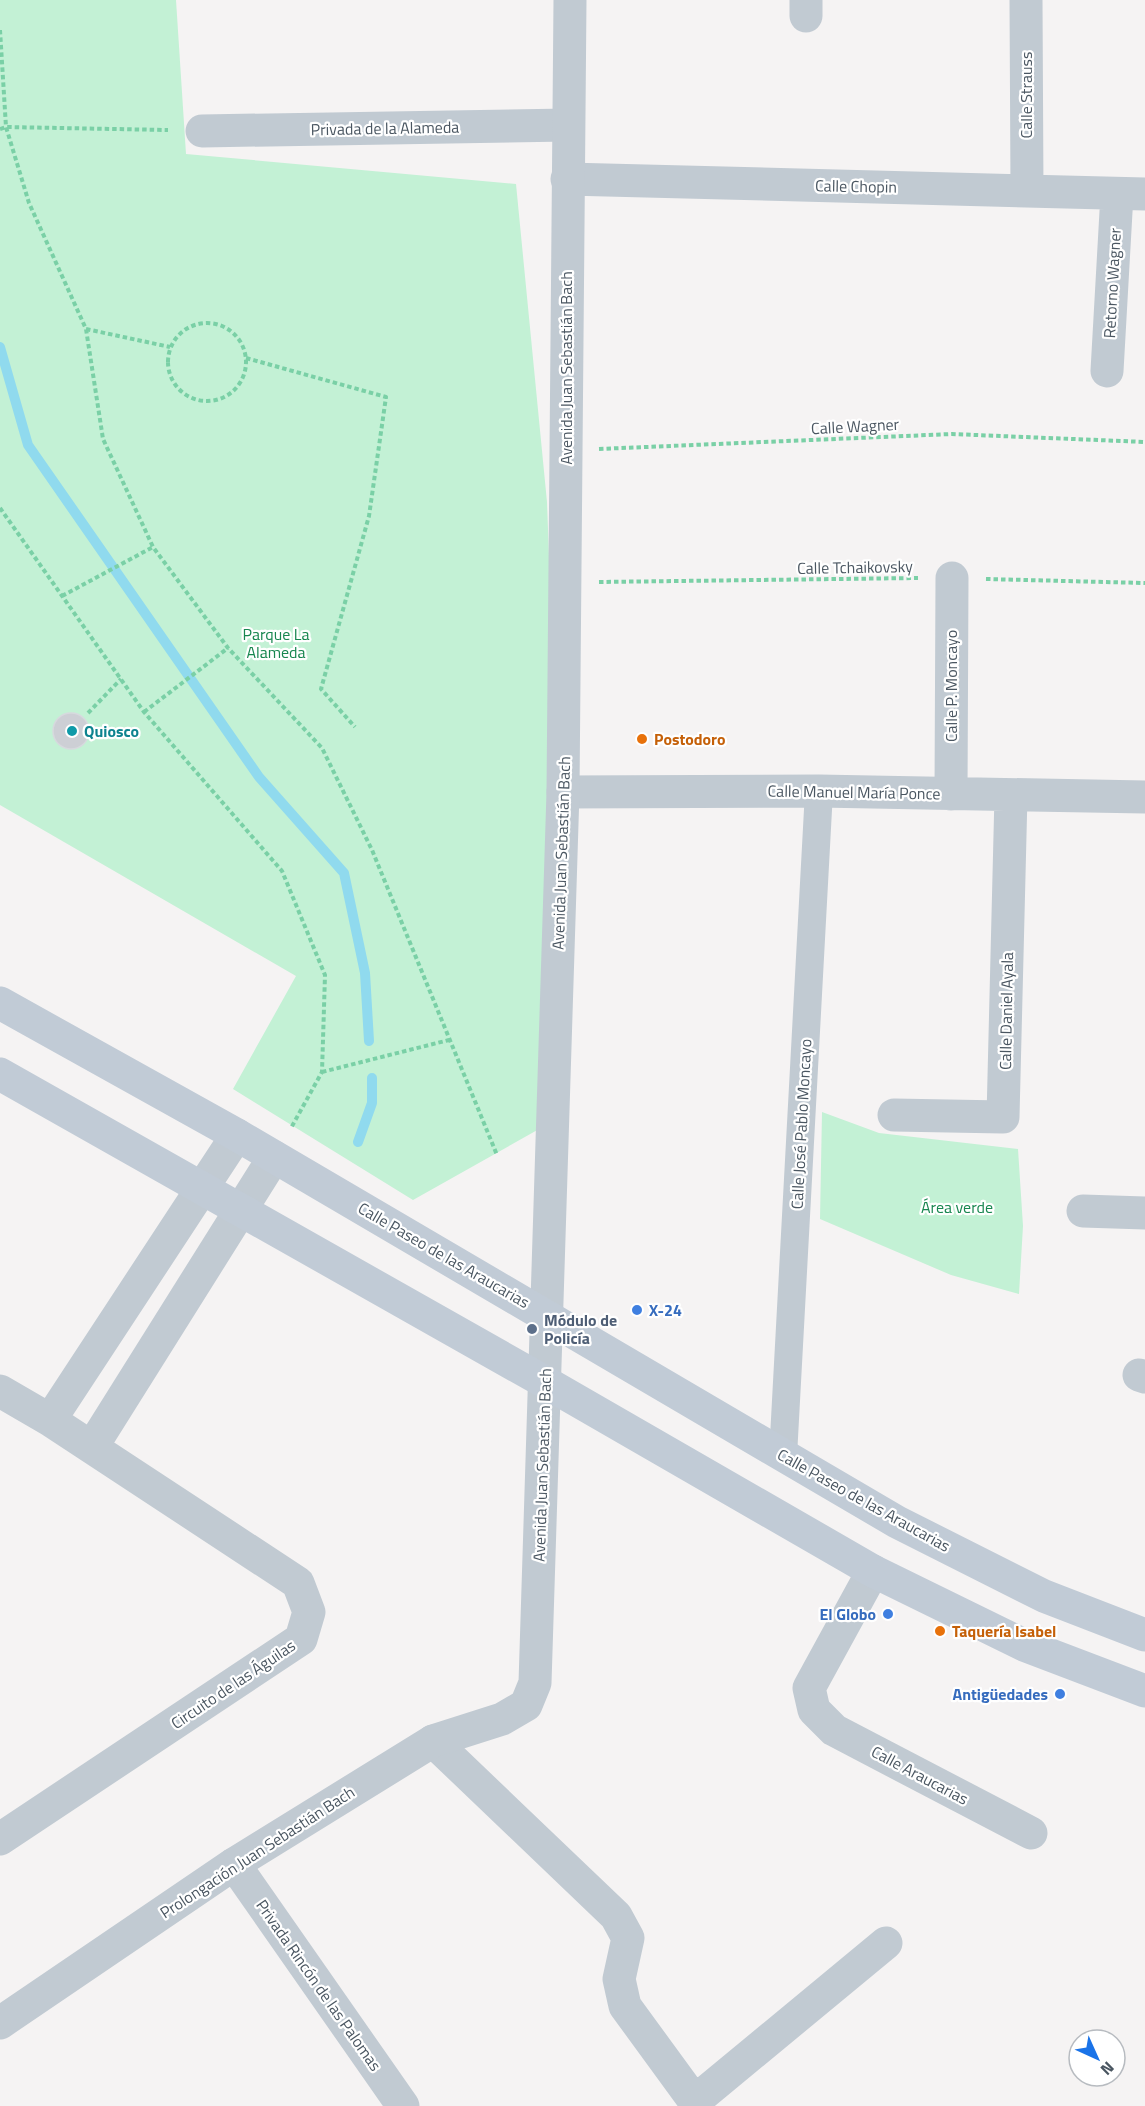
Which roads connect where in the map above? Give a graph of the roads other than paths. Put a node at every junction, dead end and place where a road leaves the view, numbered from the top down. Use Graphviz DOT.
graph roads {
  1 [pos="570,0"];
  2 [pos="1026,0"];
  3 [pos="568,125"];
  4 [pos="202,131"];
  5 [pos="567,179"];
  6 [pos="1027,189"];
  7 [pos="1131,194"];
  8 [pos="1107,371"];
  9 [pos="952,578"];
  10 [pos="819,791"];
  11 [pos="563,792"];
  12 [pos="951,794"];
  13 [pos="1011,795"];
  14 [pos="1145,797"];
  15 [pos="0,1003"];
  16 [pos="0,1074"];
  17 [pos="894,1115"];
  18 [pos="237,1135"];
  19 [pos="274,1157"];
  20 [pos="203,1189"];
  21 [pos="241,1211"];
  22 [pos="1083,1211"];
  23 [pos="1145,1213"];
  24 [pos="546,1314"];
  25 [pos="545,1382"];
  26 [pos="0,1391"];
  27 [pos="50,1420"];
  28 [pos="92,1447"];
  29 [pos="783,1456"];
  30 [pos="873,1572"];
  31 [pos="1145,1635"];
  32 [pos="1145,1691"];
  33 [pos="526,1705"];
  34 [pos="433,1741"];
  35 [pos="4,1831"];
  36 [pos="1031,1833"];
  37 [pos="234,1864"];
  38 [pos="886,1943"];
  39 [pos="0,2022"];
  40 [pos="697,2103"];
  41 [pos="403,2106"];
  1 -- 3 [label="street, Avenida Juan Sebastián Bach"];
  2 -- 6 [label="street, Calle Strauss"];
  3 -- 4 [label="street, Privada de la Alameda"];
  3 -- 5 [label="street, Avenida Juan Sebastián Bach"];
  5 -- 6 [label="street, Calle Chopin"];
  5 -- 11 [label="street, Avenida Juan Sebastián Bach"];
  6 -- 7 [label="street, Calle Chopin"];
  7 -- 8 [label="street, Retorno Wagner"];
  9 -- 12 [label="street, Calle P. Moncayo"];
  10 -- 11 [label="street, Calle Manuel María Ponce"];
  10 -- 12 [label="street, Calle Manuel María Ponce"];
  10 -- 29 [label="street, Calle José Pablo Moncayo"];
  11 -- 24 [label="street, Avenida Juan Sebastián Bach"];
  12 -- 13 [label="street, Calle Manuel María Ponce"];
  13 -- 14 [label="street, Calle Manuel María Ponce"];
  13 -- 17 [label="street, Calle Daniel Ayala"];
  15 -- 18 [label="main road, Calle Paseo de las Araucarias"];
  16 -- 20 [label="main road"];
  18 -- 19 [label="main road, Calle Paseo de las Araucarias"];
  18 -- 20 [label="street"];
  19 -- 21 [label="street"];
  19 -- 24 [label="main road, Calle Paseo de las Araucarias"];
  20 -- 21 [label="main road"];
  20 -- 27 [label="street"];
  21 -- 25 [label="main road"];
  21 -- 28 [label="street"];
  22 -- 23 [label="street"];
  24 -- 25 [label="street, Avenida Juan Sebastián Bach"];
  24 -- 29 [label="main road, Calle Paseo de las Araucarias"];
  25 -- 30 [label="main road"];
  25 -- 33 [label="street, Avenida Juan Sebastián Bach"];
  26 -- 27 [label="street, Circuito de las Águilas"];
  27 -- 28 [label="street, Circuito de las Águilas"];
  28 -- 35 [label="street, Circuito de las Águilas"];
  29 -- 31 [label="main road, Calle Paseo de las Araucarias"];
  30 -- 32 [label="main road"];
  30 -- 36 [label="street, Calle Araucarias"];
  33 -- 34 [label="street, Prolongación Juan Sebastián Bach"];
  34 -- 37 [label="street, Prolongación Juan Sebastián Bach"];
  34 -- 40 [label="street"];
  37 -- 39 [label="street, Prolongación Juan Sebastián Bach"];
  37 -- 41 [label="street, Privada Rincón de las Palomas"];
  38 -- 40 [label="street"];
}
